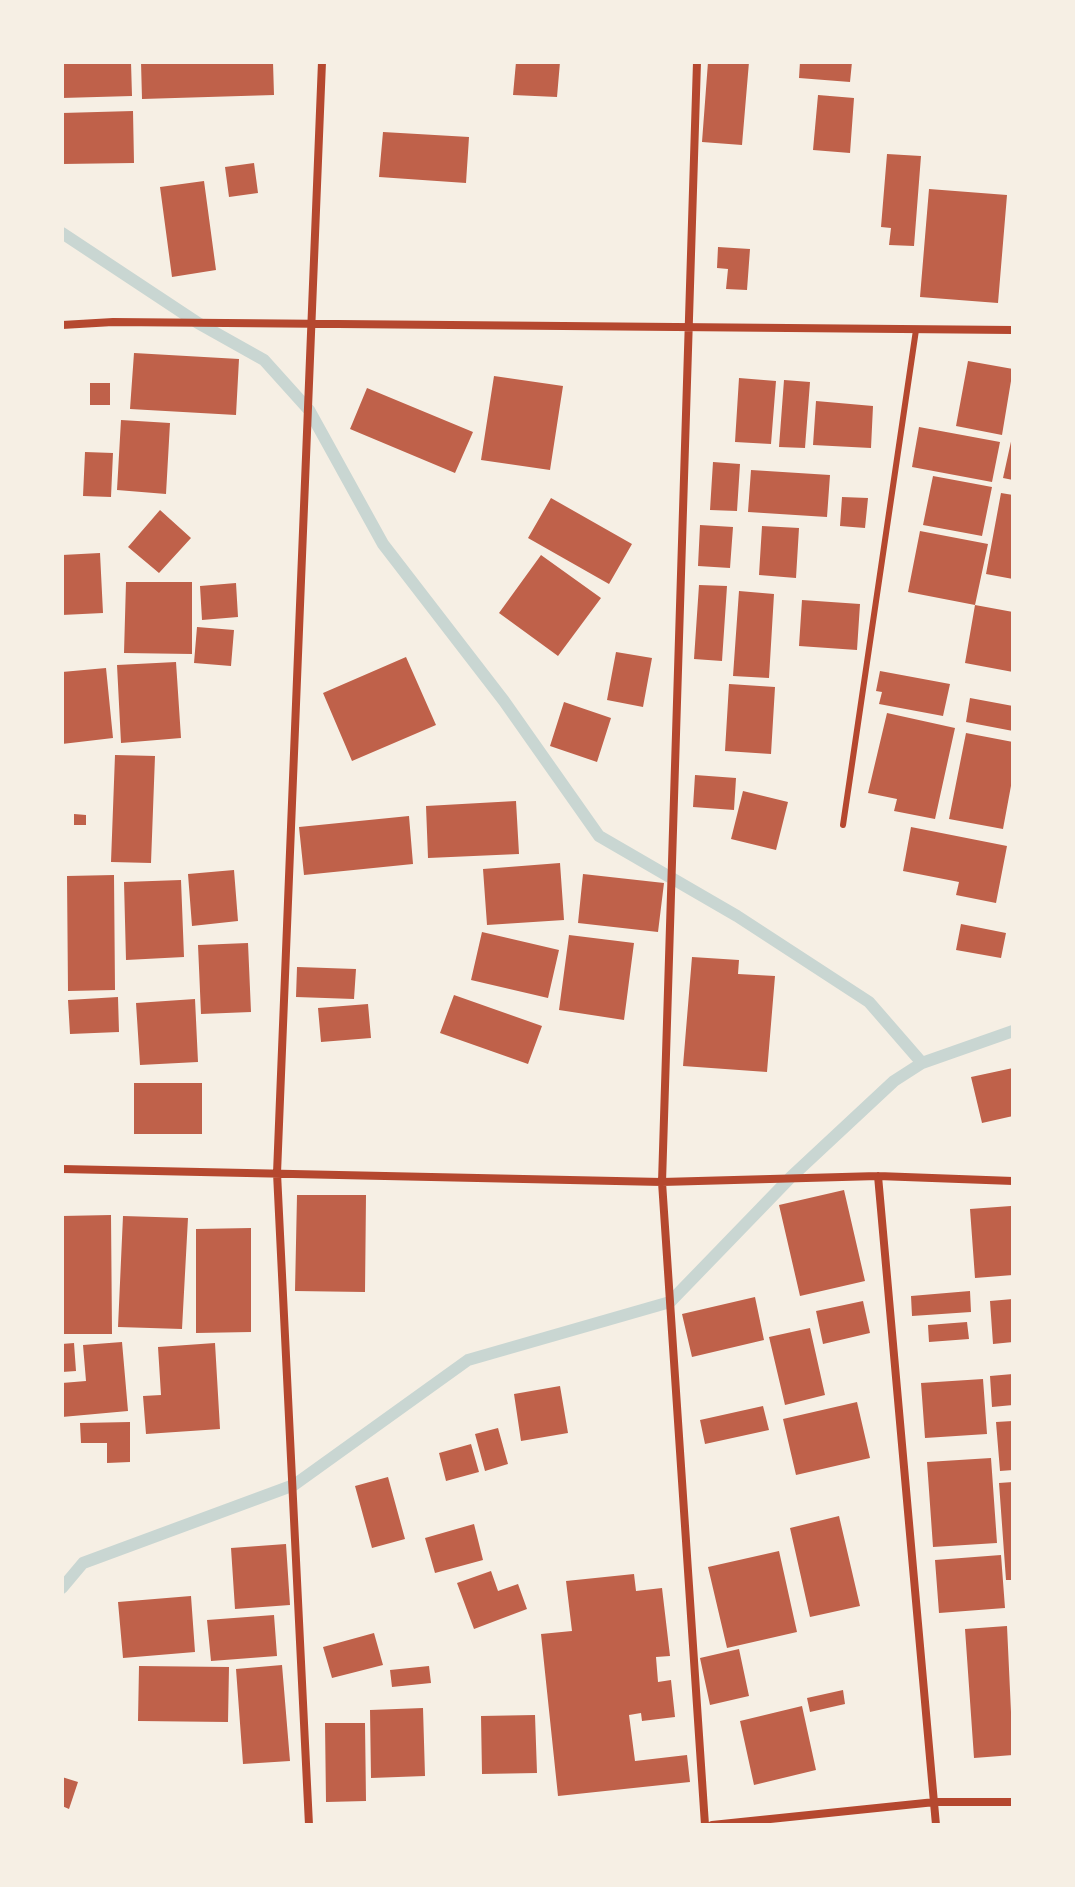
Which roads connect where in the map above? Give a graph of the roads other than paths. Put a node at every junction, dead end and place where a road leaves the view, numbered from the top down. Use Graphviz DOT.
graph roads {
  1 [pos="322,62"];
  2 [pos="697,62"];
  3 [pos="312,324"];
  4 [pos="62,325"];
  5 [pos="689,327"];
  6 [pos="916,330"];
  7 [pos="1013,330"];
  8 [pos="843,825"];
  9 [pos="62,1169"];
  10 [pos="277,1173"];
  11 [pos="878,1176"];
  12 [pos="1013,1181"];
  13 [pos="662,1182"];
  14 [pos="935,1802"];
  15 [pos="1013,1802"];
  16 [pos="309,1825"];
  17 [pos="705,1825"];
  18 [pos="712,1825"];
  19 [pos="936,1825"];
  1 -- 3 [label="street"];
  2 -- 5 [label="street"];
  3 -- 4 [label="street"];
  3 -- 5 [label="street"];
  3 -- 10 [label="street"];
  5 -- 6 [label="street"];
  5 -- 13 [label="street"];
  6 -- 7 [label="street"];
  6 -- 8 [label="lane"];
  9 -- 10 [label="street"];
  10 -- 13 [label="street"];
  10 -- 16 [label="street"];
  11 -- 12 [label="street"];
  11 -- 13 [label="street"];
  11 -- 14 [label="street"];
  13 -- 17 [label="street"];
  14 -- 15 [label="street"];
  14 -- 18 [label="street"];
  14 -- 19 [label="street"];
}
